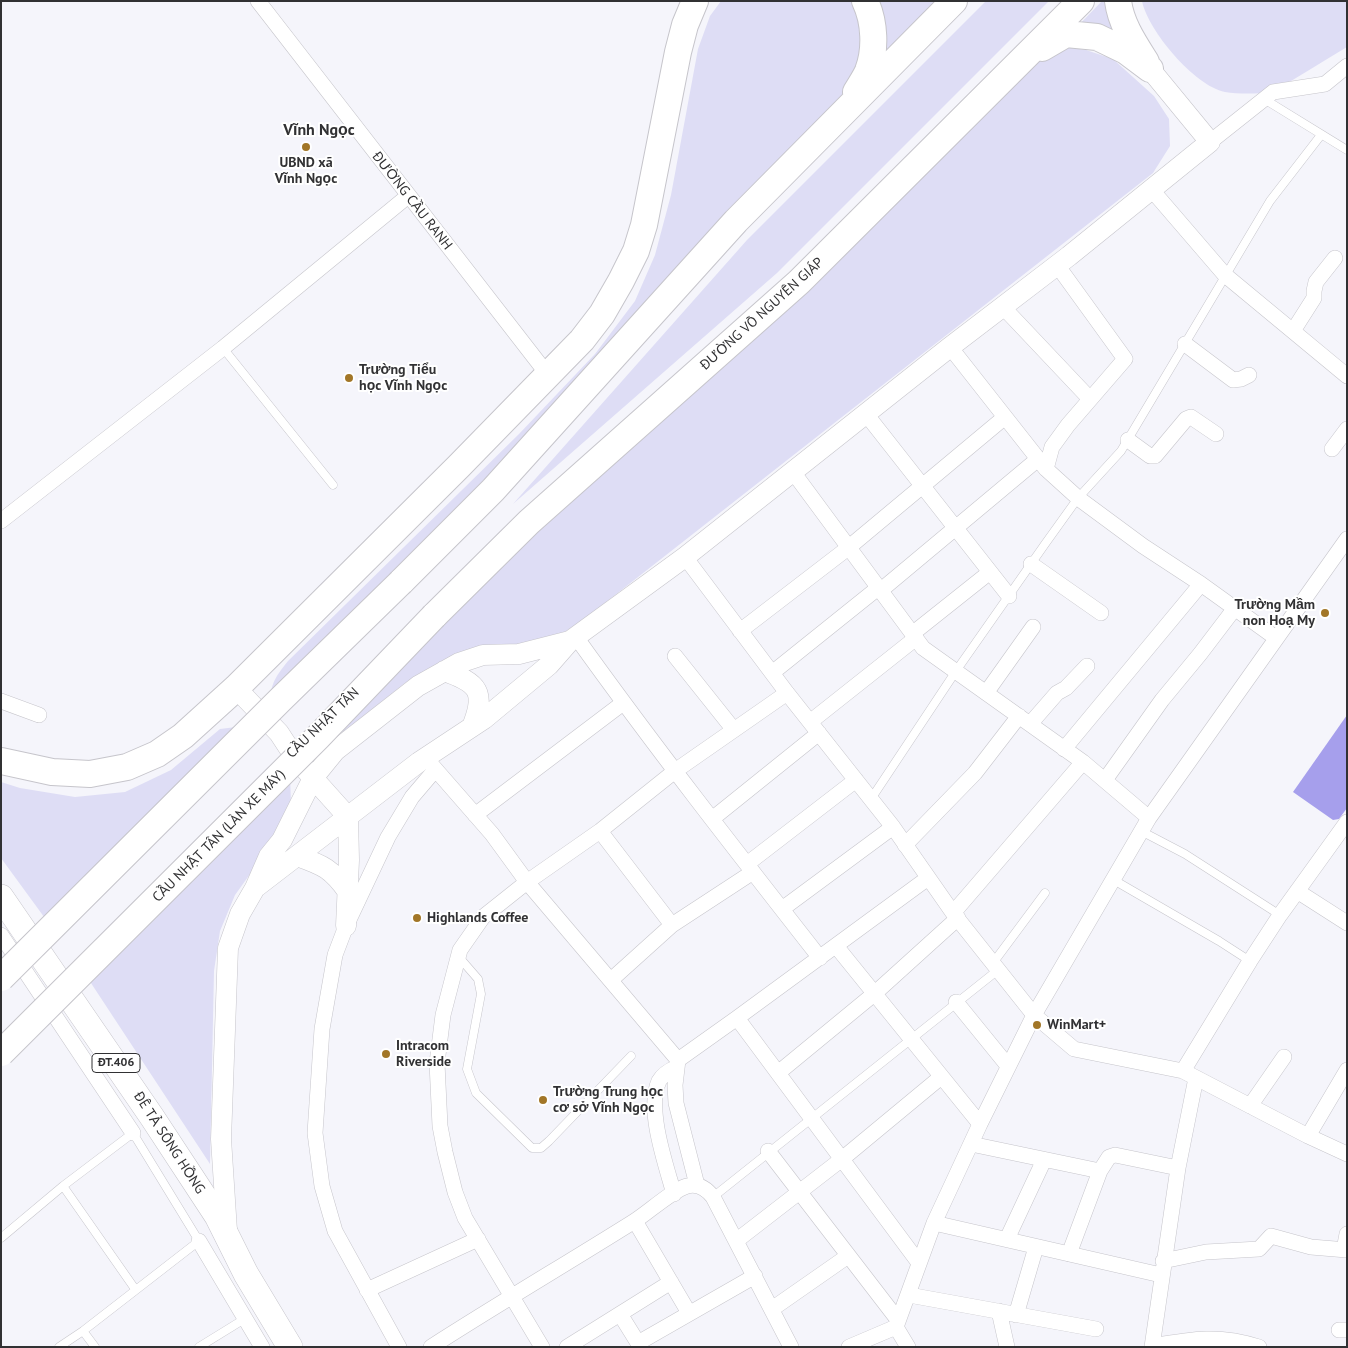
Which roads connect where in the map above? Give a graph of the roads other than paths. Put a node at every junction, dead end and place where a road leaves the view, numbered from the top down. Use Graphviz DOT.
graph roads {
  1 [pos="258,1"];
  2 [pos="695,1"];
  3 [pos="865,1"];
  4 [pos="954,1"];
  5 [pos="1080,1"];
  6 [pos="1118,1"];
  7 [pos="1347,66"];
  8 [pos="1150,70"];
  9 [pos="990,92"];
  10 [pos="1264,99"];
  11 [pos="1321,135"];
  12 [pos="1210,142"];
  13 [pos="1347,150"];
  14 [pos="794,162"];
  15 [pos="1151,189"];
  16 [pos="408,196"];
  17 [pos="1335,258"];
  18 [pos="1057,265"];
  19 [pos="1225,275"];
  20 [pos="1003,306"];
  21 [pos="1293,331"];
  22 [pos="1185,344"];
  23 [pos="950,347"];
  24 [pos="223,348"];
  25 [pos="548,375"];
  26 [pos="1249,375"];
  27 [pos="1347,376"];
  28 [pos="1090,399"];
  29 [pos="866,414"];
  30 [pos="1005,417"];
  31 [pos="1347,429"];
  32 [pos="1216,434"];
  33 [pos="1128,440"];
  34 [pos="1332,449"];
  35 [pos="1042,464"];
  36 [pos="793,472"];
  37 [pos="333,485"];
  38 [pos="923,486"];
  39 [pos="1078,498"];
  40 [pos="1,521"];
  41 [pos="955,527"];
  42 [pos="1347,539"];
  43 [pos="848,548"];
  44 [pos="685,557"];
  45 [pos="1030,564"];
  46 [pos="990,572"];
  47 [pos="401,582"];
  48 [pos="1201,584"];
  49 [pos="879,589"];
  50 [pos="1008,596"];
  51 [pos="1235,608"];
  52 [pos="1101,613"];
  53 [pos="434,616"];
  54 [pos="1033,627"];
  55 [pos="740,631"];
  56 [pos="914,636"];
  57 [pos="1276,638"];
  58 [pos="573,639"];
  59 [pos="676,656"];
  60 [pos="1087,666"];
  61 [pos="956,671"];
  62 [pos="444,672"];
  63 [pos="772,673"];
  64 [pos="236,688"];
  65 [pos="787,693"];
  66 [pos="986,693"];
  67 [pos="1,700"];
  68 [pos="623,703"];
  69 [pos="39,715"];
  70 [pos="1025,720"];
  71 [pos="472,727"];
  72 [pos="815,728"];
  73 [pos="734,730"];
  74 [pos="279,733"];
  75 [pos="1064,749"];
  76 [pos="335,751"];
  77 [pos="1,761"];
  78 [pos="1083,762"];
  79 [pos="431,764"];
  80 [pos="675,771"];
  81 [pos="313,778"];
  82 [pos="856,780"];
  83 [pos="1105,780"];
  84 [pos="871,799"];
  85 [pos="475,815"];
  86 [pos="348,817"];
  87 [pos="1149,818"];
  88 [pos="712,819"];
  89 [pos="1347,822"];
  90 [pos="893,827"];
  91 [pos="600,831"];
  92 [pos="1141,832"];
  93 [pos="905,845"];
  94 [pos="297,856"];
  95 [pos="750,868"];
  96 [pos="928,878"];
  97 [pos="1112,879"];
  98 [pos="527,882"];
  99 [pos="255,888"];
  100 [pos="1297,891"];
  101 [pos="348,892"];
  102 [pos="1045,893"];
  103 [pos="1,897"];
  104 [pos="782,910"];
  105 [pos="955,915"];
  106 [pos="1280,915"];
  107 [pos="1347,923"];
  108 [pos="672,925"];
  109 [pos="346,926"];
  110 [pos="1,935"];
  111 [pos="836,946"];
  112 [pos="458,956"];
  113 [pos="820,958"];
  114 [pos="1250,961"];
  115 [pos="996,966"];
  116 [pos="1,968"];
  117 [pos="1,978"];
  118 [pos="611,980"];
  119 [pos="874,994"];
  120 [pos="956,1002"];
  121 [pos="1034,1015"];
  122 [pos="737,1018"];
  123 [pos="910,1040"];
  124 [pos="1,1044"];
  125 [pos="1,1053"];
  126 [pos="631,1056"];
  127 [pos="1284,1056"];
  128 [pos="677,1063"];
  129 [pos="1008,1066"];
  130 [pos="1347,1070"];
  131 [pos="1182,1071"];
  132 [pos="778,1074"];
  133 [pos="941,1077"];
  134 [pos="1196,1078"];
  135 [pos="1250,1106"];
  136 [pos="811,1118"];
  137 [pos="980,1124"];
  138 [pos="133,1133"];
  139 [pos="1308,1136"];
  140 [pos="971,1144"];
  141 [pos="768,1151"];
  142 [pos="1347,1154"];
  143 [pos="842,1159"];
  144 [pos="1044,1160"];
  145 [pos="1178,1168"];
  146 [pos="1100,1171"];
  147 [pos="697,1185"];
  148 [pos="63,1186"];
  149 [pos="800,1192"];
  150 [pos="674,1194"];
  151 [pos="713,1197"];
  152 [pos="635,1221"];
  153 [pos="934,1224"];
  154 [pos="227,1232"];
  155 [pos="1347,1234"];
  156 [pos="1,1238"];
  157 [pos="478,1239"];
  158 [pos="1007,1239"];
  159 [pos="199,1241"];
  160 [pos="736,1241"];
  161 [pos="1036,1247"];
  162 [pos="1346,1250"];
  163 [pos="1069,1254"];
  164 [pos="848,1256"];
  165 [pos="920,1263"];
  166 [pos="1162,1268"];
  167 [pos="754,1276"];
  168 [pos="251,1282"];
  169 [pos="671,1282"];
  170 [pos="135,1289"];
  171 [pos="367,1290"];
  172 [pos="909,1295"];
  173 [pos="510,1296"];
  174 [pos="772,1309"];
  175 [pos="999,1311"];
  176 [pos="689,1313"];
  177 [pos="620,1314"];
  178 [pos="1016,1315"];
  179 [pos="246,1318"];
  180 [pos="897,1324"];
  181 [pos="1096,1330"];
  182 [pos="83,1331"];
  183 [pos="639,1345"];
  184 [pos="1152,1346"];
  185 [pos="59,1347"];
  186 [pos="95,1347"];
  187 [pos="199,1347"];
  188 [pos="263,1347"];
  189 [pos="290,1347"];
  190 [pos="399,1347"];
  191 [pos="431,1347"];
  192 [pos="542,1347"];
  193 [pos="567,1347"];
  194 [pos="791,1347"];
  195 [pos="849,1347"];
  196 [pos="908,1347"];
  197 [pos="1007,1347"];
  198 [pos="1259,1347"];
  1 -- 16 [label="street, ĐƯỜNG CẦU RANH"];
  2 -- 25 [label="highway"];
  3 -- 14 [label="highway"];
  4 -- 14 [label="highway"];
  5 -- 9 [label="highway, ĐƯỜNG VÕ NGUYÊN GIÁP"];
  6 -- 8 [label="highway"];
  7 -- 10 [label="street"];
  8 -- 9 [label="highway"];
  8 -- 12 [label="street"];
  9 -- 53 [label="highway, ĐƯỜNG VÕ NGUYÊN GIÁP"];
  10 -- 11 [label="lane"];
  10 -- 12 [label="street"];
  11 -- 13 [label="lane"];
  11 -- 19 [label="lane"];
  12 -- 15 [label="street"];
  14 -- 47 [label="highway"];
  15 -- 18 [label="street"];
  15 -- 19 [label="street"];
  16 -- 24 [label="street"];
  16 -- 25 [label="street, ĐƯỜNG CẦU RANH"];
  17 -- 21 [label="street"];
  18 -- 20 [label="street"];
  18 -- 28 [label="street"];
  19 -- 21 [label="street"];
  19 -- 22 [label="lane"];
  20 -- 23 [label="street"];
  20 -- 28 [label="street"];
  21 -- 27 [label="street"];
  22 -- 26 [label="street"];
  22 -- 33 [label="lane"];
  23 -- 29 [label="street"];
  23 -- 30 [label="street"];
  24 -- 37 [label="lane"];
  24 -- 40 [label="street"];
  25 -- 64 [label="highway"];
  28 -- 35 [label="street"];
  29 -- 36 [label="street"];
  29 -- 38 [label="street"];
  30 -- 35 [label="street"];
  30 -- 38 [label="street"];
  31 -- 34 [label="street"];
  32 -- 33 [label="street"];
  33 -- 39 [label="lane"];
  35 -- 39 [label="street"];
  35 -- 41 [label="street"];
  36 -- 43 [label="street"];
  36 -- 44 [label="street"];
  38 -- 41 [label="street"];
  38 -- 43 [label="street"];
  39 -- 45 [label="lane"];
  39 -- 48 [label="street"];
  41 -- 46 [label="street"];
  41 -- 49 [label="street"];
  42 -- 57 [label="street"];
  43 -- 49 [label="street"];
  43 -- 55 [label="street"];
  44 -- 55 [label="street"];
  44 -- 58 [label="street"];
  45 -- 50 [label="lane"];
  45 -- 52 [label="street"];
  46 -- 50 [label="street"];
  46 -- 56 [label="street"];
  47 -- 116 [label="highway, bridge"];
  47 -- 117 [label="highway, bridge"];
  48 -- 51 [label="street"];
  48 -- 75 [label="street"];
  49 -- 56 [label="street"];
  49 -- 63 [label="street"];
  50 -- 61 [label="lane"];
  51 -- 57 [label="street"];
  51 -- 83 [label="street"];
  53 -- 124 [label="highway, CẦU NHẬT TÂN, bridge"];
  53 -- 125 [label="highway, CẦU NHẬT TÂN (LÀN XE MÁY), bridge"];
  54 -- 66 [label="street"];
  55 -- 63 [label="street"];
  56 -- 61 [label="street"];
  56 -- 72 [label="street"];
  57 -- 87 [label="street"];
  58 -- 62 [label="street"];
  58 -- 68 [label="street"];
  58 -- 71 [label="street"];
  59 -- 73 [label="street"];
  60 -- 70 [label="street"];
  61 -- 66 [label="street"];
  61 -- 84 [label="lane"];
  62 -- 71 [label="street"];
  62 -- 76 [label="street"];
  63 -- 65 [label="street"];
  64 -- 74 [label="street"];
  64 -- 77 [label="highway"];
  65 -- 72 [label="street"];
  65 -- 73 [label="street"];
  66 -- 70 [label="street"];
  67 -- 69 [label="street"];
  68 -- 80 [label="street"];
  68 -- 85 [label="street"];
  70 -- 75 [label="street"];
  70 -- 93 [label="street"];
  71 -- 79 [label="street"];
  72 -- 82 [label="street"];
  72 -- 88 [label="street"];
  73 -- 80 [label="street"];
  74 -- 76 [label="street"];
  74 -- 81 [label="street"];
  75 -- 78 [label="street"];
  76 -- 81 [label="street"];
  78 -- 83 [label="street"];
  78 -- 105 [label="street"];
  79 -- 85 [label="street"];
  79 -- 86 [label="street"];
  79 -- 109 [label="street"];
  80 -- 88 [label="street"];
  80 -- 91 [label="street"];
  81 -- 86 [label="street"];
  81 -- 99 [label="street"];
  82 -- 84 [label="street"];
  82 -- 95 [label="street"];
  83 -- 87 [label="street"];
  84 -- 90 [label="street"];
  85 -- 98 [label="street"];
  86 -- 94 [label="street"];
  86 -- 101 [label="street"];
  87 -- 92 [label="street"];
  88 -- 95 [label="street"];
  89 -- 100 [label="street"];
  90 -- 93 [label="street"];
  90 -- 104 [label="street"];
  91 -- 98 [label="street"];
  91 -- 108 [label="street"];
  92 -- 97 [label="street"];
  92 -- 106 [label="lane"];
  93 -- 96 [label="street"];
  94 -- 99 [label="street"];
  94 -- 101 [label="street"];
  95 -- 104 [label="street"];
  95 -- 108 [label="street"];
  96 -- 105 [label="street"];
  96 -- 111 [label="street"];
  97 -- 114 [label="lane"];
  97 -- 121 [label="street"];
  98 -- 112 [label="street"];
  98 -- 118 [label="street"];
  99 -- 154 [label="street"];
  100 -- 106 [label="street"];
  100 -- 107 [label="street"];
  101 -- 109 [label="street"];
  102 -- 115 [label="lane"];
  103 -- 154 [label="main road, ĐÊ TẢ SÔNG HỒNG / ĐT.406"];
  104 -- 113 [label="street"];
  105 -- 115 [label="street"];
  105 -- 119 [label="street"];
  106 -- 114 [label="street"];
  108 -- 118 [label="street"];
  109 -- 171 [label="street"];
  110 -- 138 [label="street"];
  111 -- 113 [label="street"];
  111 -- 119 [label="street"];
  112 -- 126 [label="lane"];
  112 -- 157 [label="street"];
  113 -- 122 [label="street"];
  114 -- 131 [label="street"];
  115 -- 120 [label="lane"];
  115 -- 121 [label="street"];
  118 -- 128 [label="street"];
  119 -- 123 [label="street"];
  119 -- 132 [label="street"];
  120 -- 123 [label="lane"];
  120 -- 129 [label="street"];
  121 -- 129 [label="street"];
  121 -- 131 [label="street"];
  122 -- 128 [label="street"];
  122 -- 132 [label="street"];
  123 -- 133 [label="street"];
  123 -- 136 [label="lane"];
  127 -- 135 [label="street"];
  128 -- 147 [label="street"];
  128 -- 150 [label="street"];
  129 -- 137 [label="street"];
  130 -- 139 [label="street"];
  131 -- 134 [label="street"];
  132 -- 136 [label="street"];
  133 -- 137 [label="street"];
  133 -- 143 [label="street"];
  134 -- 135 [label="street"];
  134 -- 145 [label="street"];
  135 -- 139 [label="street"];
  136 -- 141 [label="lane"];
  136 -- 143 [label="street"];
  137 -- 140 [label="street"];
  138 -- 148 [label="lane"];
  138 -- 159 [label="lane"];
  139 -- 142 [label="street"];
  140 -- 144 [label="street"];
  140 -- 153 [label="street"];
  141 -- 149 [label="street"];
  141 -- 151 [label="lane"];
  143 -- 149 [label="street"];
  143 -- 165 [label="street"];
  144 -- 146 [label="street"];
  144 -- 158 [label="street"];
  145 -- 146 [label="street"];
  145 -- 166 [label="street"];
  146 -- 163 [label="street"];
  147 -- 150 [label="street"];
  147 -- 151 [label="street"];
  148 -- 156 [label="lane"];
  148 -- 170 [label="lane"];
  149 -- 160 [label="street"];
  149 -- 164 [label="street"];
  150 -- 152 [label="street"];
  151 -- 160 [label="street"];
  152 -- 169 [label="street"];
  152 -- 173 [label="street"];
  153 -- 158 [label="street"];
  153 -- 165 [label="street"];
  154 -- 168 [label="main road, ĐÊ TẢ SÔNG HỒNG / ĐT.406"];
  155 -- 162 [label="street"];
  157 -- 171 [label="street"];
  157 -- 173 [label="street"];
  158 -- 161 [label="street"];
  159 -- 168 [label="street"];
  159 -- 170 [label="lane"];
  159 -- 179 [label="street"];
  160 -- 167 [label="street"];
  161 -- 163 [label="street"];
  161 -- 178 [label="street"];
  162 -- 166 [label="street"];
  163 -- 166 [label="street"];
  164 -- 174 [label="street"];
  164 -- 180 [label="street"];
  165 -- 172 [label="street"];
  166 -- 184 [label="street"];
  167 -- 174 [label="street"];
  167 -- 176 [label="street"];
  168 -- 188 [label="street"];
  168 -- 189 [label="main road, ĐÊ TẢ SÔNG HỒNG / ĐT.406"];
  169 -- 176 [label="street"];
  169 -- 177 [label="street"];
  170 -- 182 [label="lane"];
  171 -- 190 [label="street"];
  172 -- 175 [label="street"];
  172 -- 180 [label="street"];
  173 -- 191 [label="street"];
  173 -- 192 [label="street"];
  174 -- 194 [label="street"];
  175 -- 178 [label="street"];
  175 -- 197 [label="street"];
  176 -- 183 [label="street"];
  177 -- 183 [label="street"];
  177 -- 193 [label="street"];
  178 -- 181 [label="street"];
  179 -- 187 [label="lane"];
  179 -- 188 [label="street"];
  180 -- 195 [label="street"];
  180 -- 196 [label="street"];
  182 -- 185 [label="lane"];
  182 -- 186 [label="lane"];
  184 -- 198 [label="street"];
}
